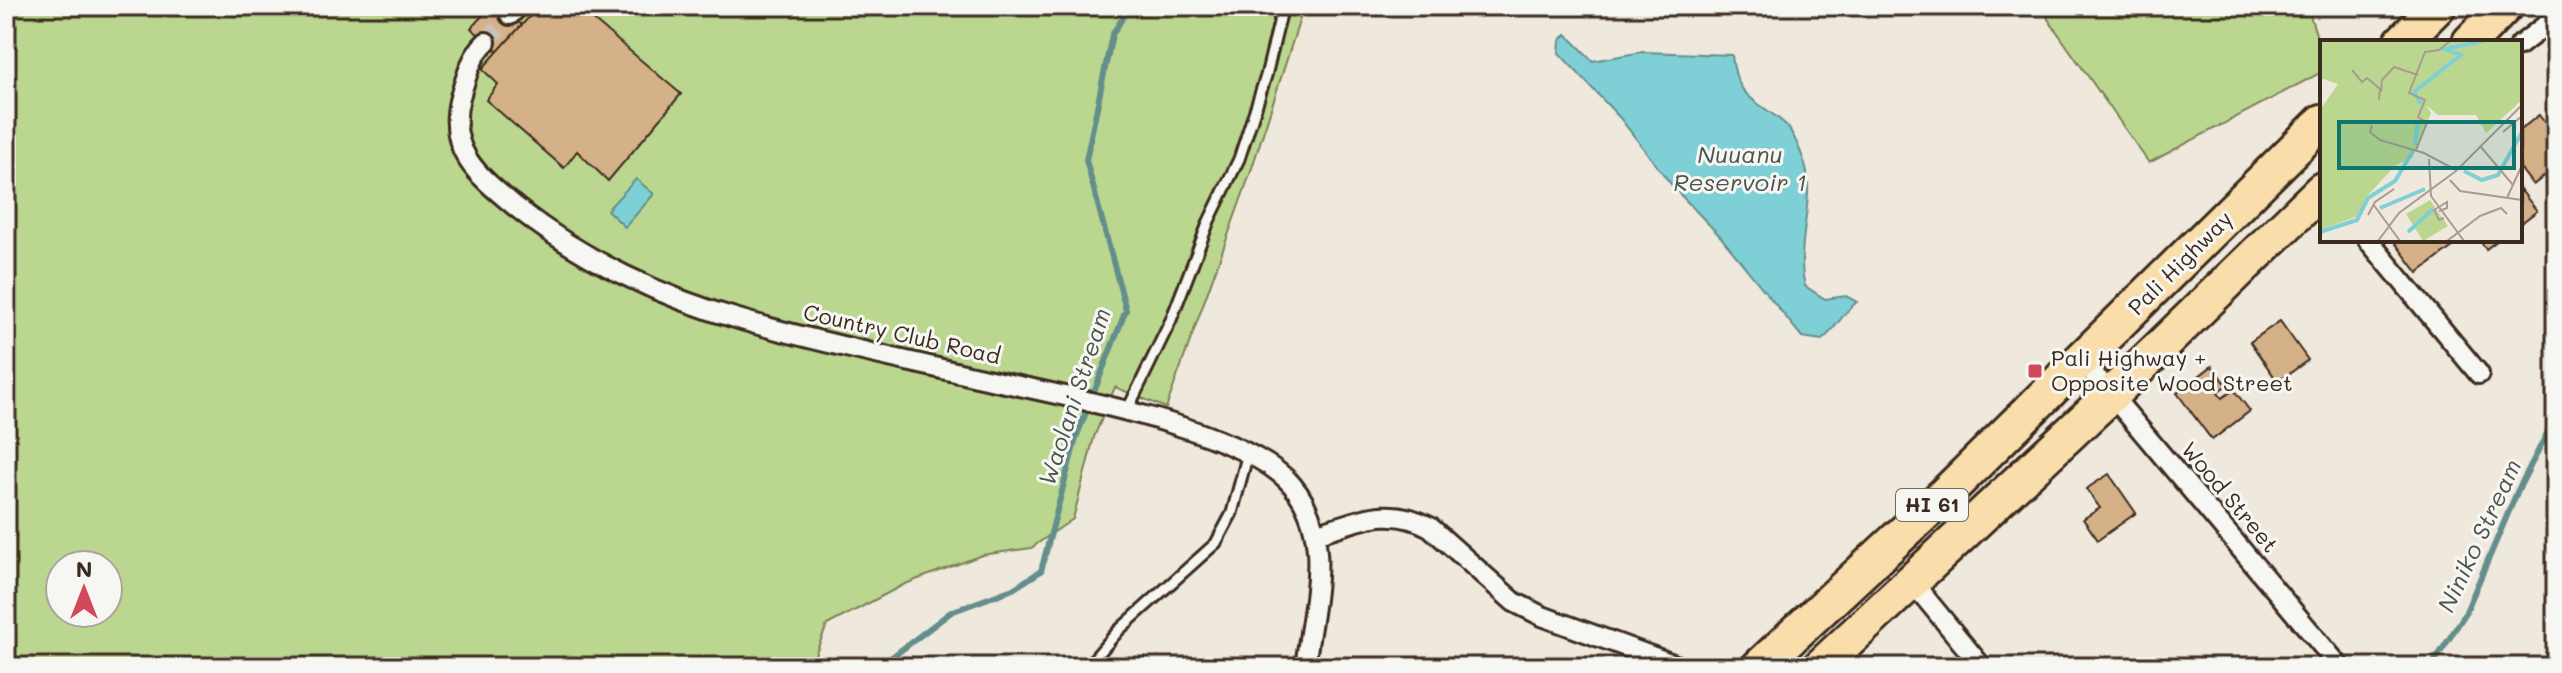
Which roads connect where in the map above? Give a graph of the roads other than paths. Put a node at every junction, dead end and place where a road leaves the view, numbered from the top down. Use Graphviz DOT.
graph roads {
  1 [pos="1283,6"];
  2 [pos="2438,6"];
  3 [pos="2505,6"];
  4 [pos="2556,17"];
  5 [pos="2404,40"];
  6 [pos="2472,40"];
  7 [pos="486,42"];
  8 [pos="2522,43"];
  9 [pos="2320,124"];
  10 [pos="2320,192"];
  11 [pos="2370,242"];
  12 [pos="2082,360"];
  13 [pos="2479,374"];
  14 [pos="2113,393"];
  15 [pos="1120,410"];
  16 [pos="1248,453"];
  17 [pos="1318,533"];
  18 [pos="1913,583"];
  19 [pos="1087,667"];
  20 [pos="1305,667"];
  21 [pos="1681,667"];
  22 [pos="1759,667"];
  23 [pos="1820,667"];
  24 [pos="1982,667"];
  25 [pos="2340,667"];
  1 -- 15 [label="lane"];
  2 -- 5 [label="highway"];
  3 -- 6 [label="highway"];
  4 -- 8 [label="street"];
  7 -- 15 [label="street, Country Club Road"];
  9 -- 12 [label="highway, Pali Highway / HI 61"];
  10 -- 14 [label="highway, Pali Highway / HI 61"];
  11 -- 13 [label="street"];
  12 -- 14 [label="street, Wood Street"];
  12 -- 22 [label="highway, Pali Highway / HI 61"];
  14 -- 18 [label="highway, Pali Highway / HI 61"];
  14 -- 25 [label="street, Wood Street"];
  15 -- 16 [label="street, Country Club Road"];
  16 -- 17 [label="street, Country Club Road"];
  16 -- 19 [label="lane"];
  17 -- 20 [label="street"];
  17 -- 21 [label="street"];
  18 -- 23 [label="highway, Pali Highway / HI 61"];
  18 -- 24 [label="street"];
}
